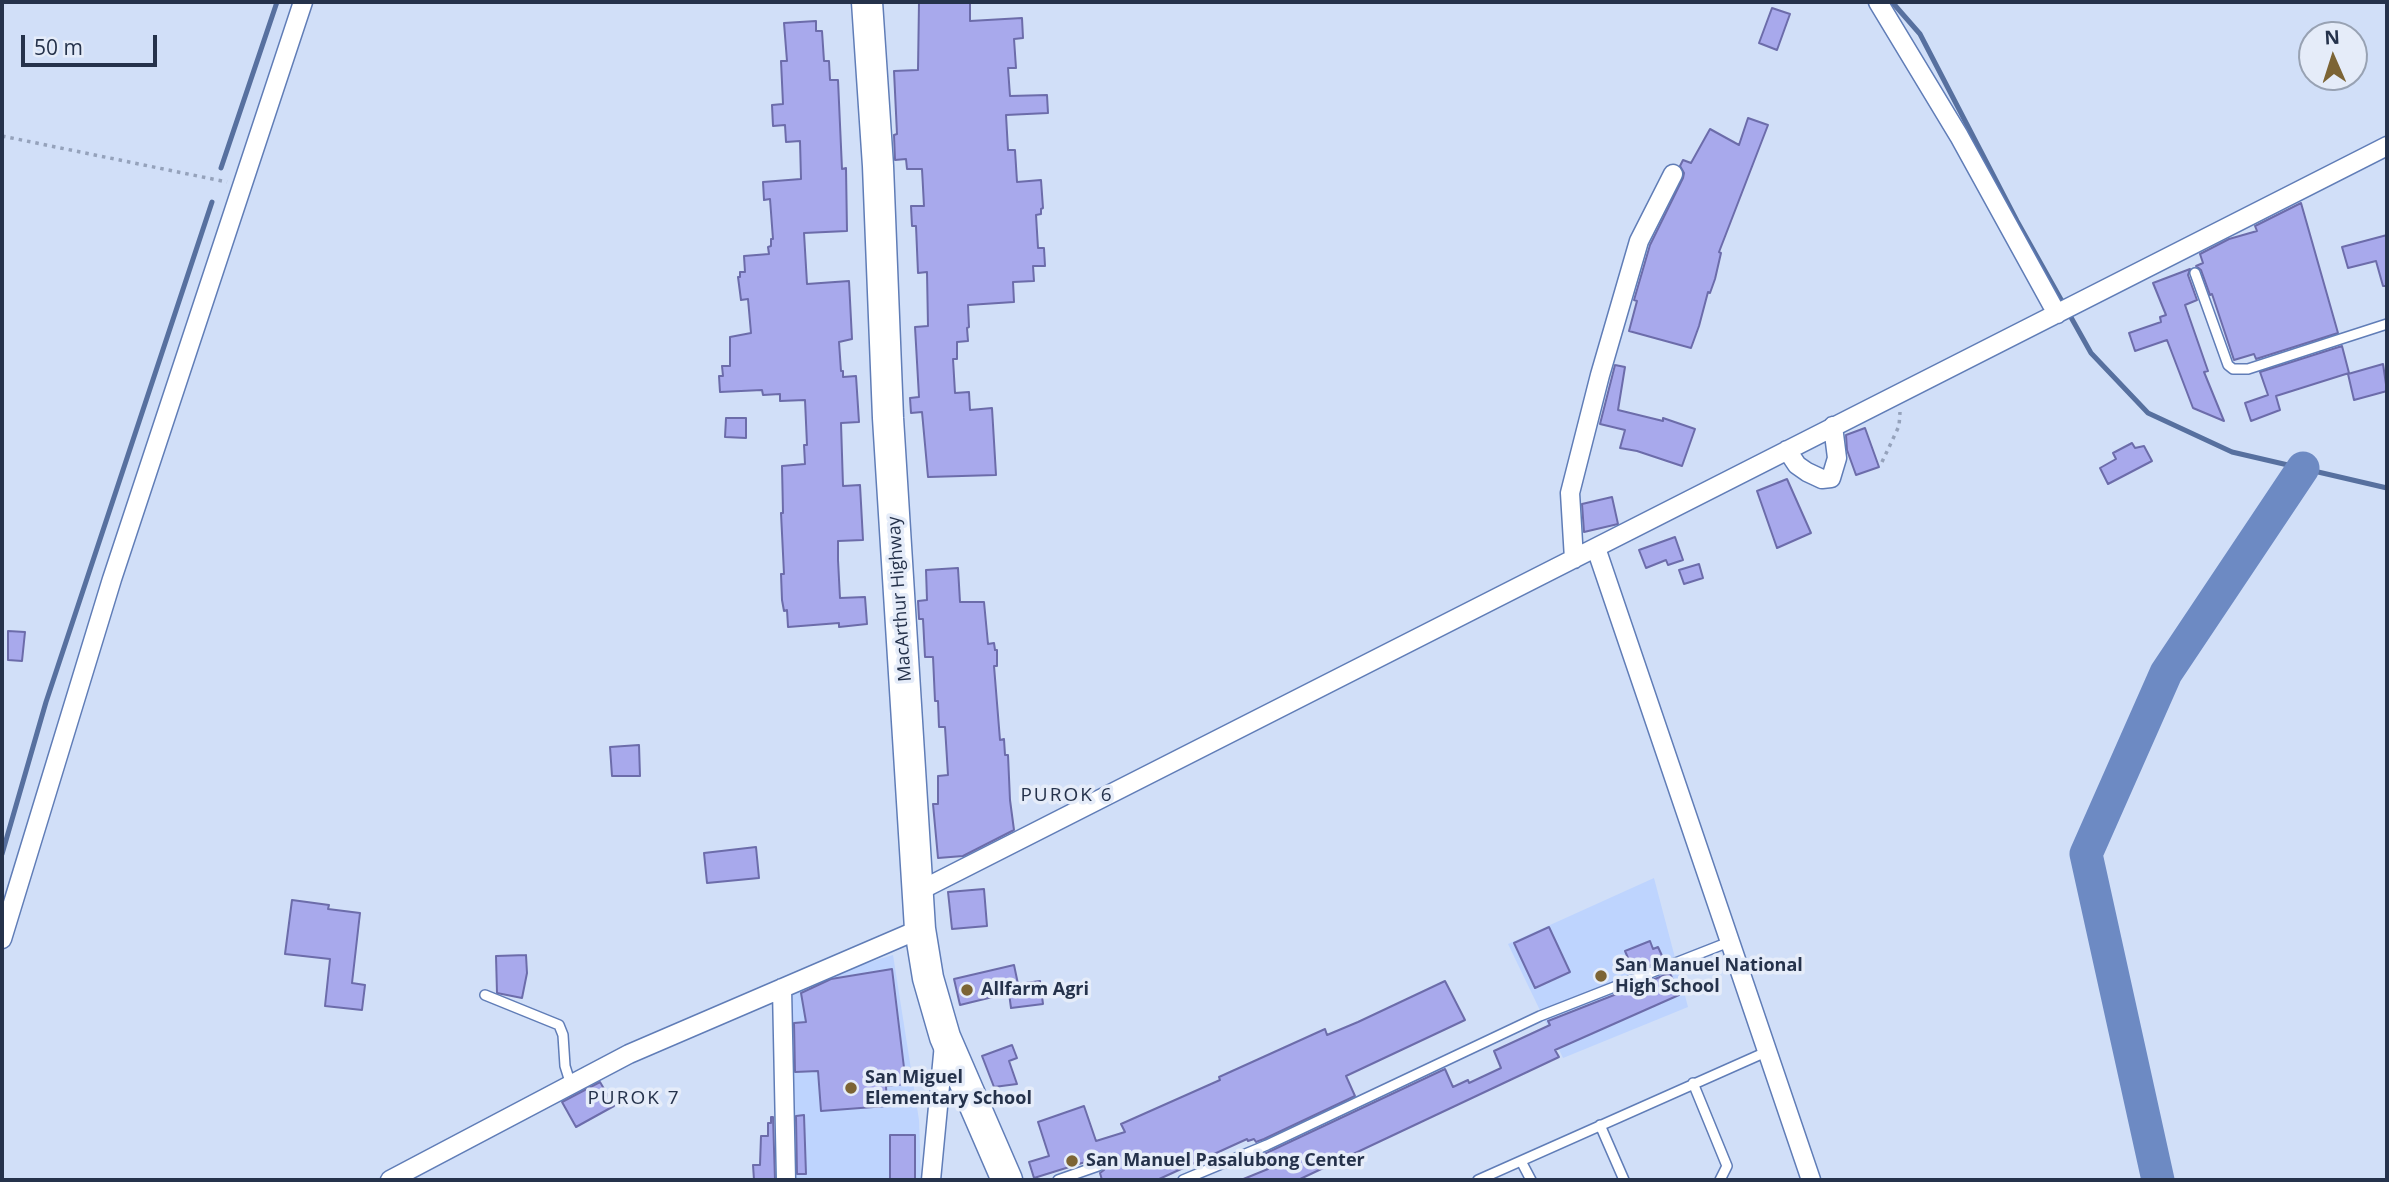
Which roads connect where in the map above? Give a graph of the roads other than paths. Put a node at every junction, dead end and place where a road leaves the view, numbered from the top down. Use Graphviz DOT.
graph roads {
  1 [pos="303,2"];
  2 [pos="867,2"];
  3 [pos="1878,2"];
  4 [pos="2387,146"];
  5 [pos="1673,174"];
  6 [pos="2195,273"];
  7 [pos="2060,312"];
  8 [pos="2387,324"];
  9 [pos="1833,426"];
  10 [pos="1787,450"];
  11 [pos="1596,548"];
  12 [pos="1574,559"];
  13 [pos="917,892"];
  14 [pos="920,929"];
  15 [pos="2,939"];
  16 [pos="1729,942"];
  17 [pos="782,988"];
  18 [pos="485,995"];
  19 [pos="945,1038"];
  20 [pos="1766,1052"];
  21 [pos="1693,1083"];
  22 [pos="571,1084"];
  23 [pos="1600,1125"];
  24 [pos="1521,1161"];
  25 [pos="1098,1166"];
  26 [pos="390,1180"];
  27 [pos="786,1180"];
  28 [pos="931,1180"];
  29 [pos="1007,1180"];
  30 [pos="1058,1180"];
  31 [pos="1183,1180"];
  32 [pos="1478,1180"];
  33 [pos="1531,1180"];
  34 [pos="1624,1180"];
  35 [pos="1720,1180"];
  36 [pos="1811,1180"];
  1 -- 15 [label="street"];
  2 -- 13 [label="highway, MacArthur Highway"];
  3 -- 7 [label="street"];
  4 -- 7 [label="street"];
  5 -- 12 [label="street"];
  6 -- 8 [label="lane"];
  7 -- 9 [label="street"];
  9 -- 10 [label="street"];
  9 -- 10 [label="street"];
  10 -- 11 [label="street"];
  11 -- 12 [label="street"];
  11 -- 16 [label="street"];
  12 -- 13 [label="street"];
  13 -- 14 [label="highway, MacArthur Highway"];
  14 -- 17 [label="street"];
  14 -- 19 [label="highway, MacArthur Highway"];
  16 -- 20 [label="street"];
  16 -- 31 [label="lane"];
  17 -- 22 [label="street"];
  17 -- 27 [label="street"];
  18 -- 22 [label="lane"];
  19 -- 28 [label="street"];
  19 -- 29 [label="highway, MacArthur Highway"];
  20 -- 21 [label="lane"];
  20 -- 36 [label="street"];
  21 -- 23 [label="lane"];
  21 -- 35 [label="lane"];
  22 -- 26 [label="street"];
  23 -- 24 [label="lane"];
  23 -- 34 [label="lane"];
  24 -- 32 [label="lane"];
  24 -- 33 [label="lane"];
  25 -- 30 [label="lane"];
}
